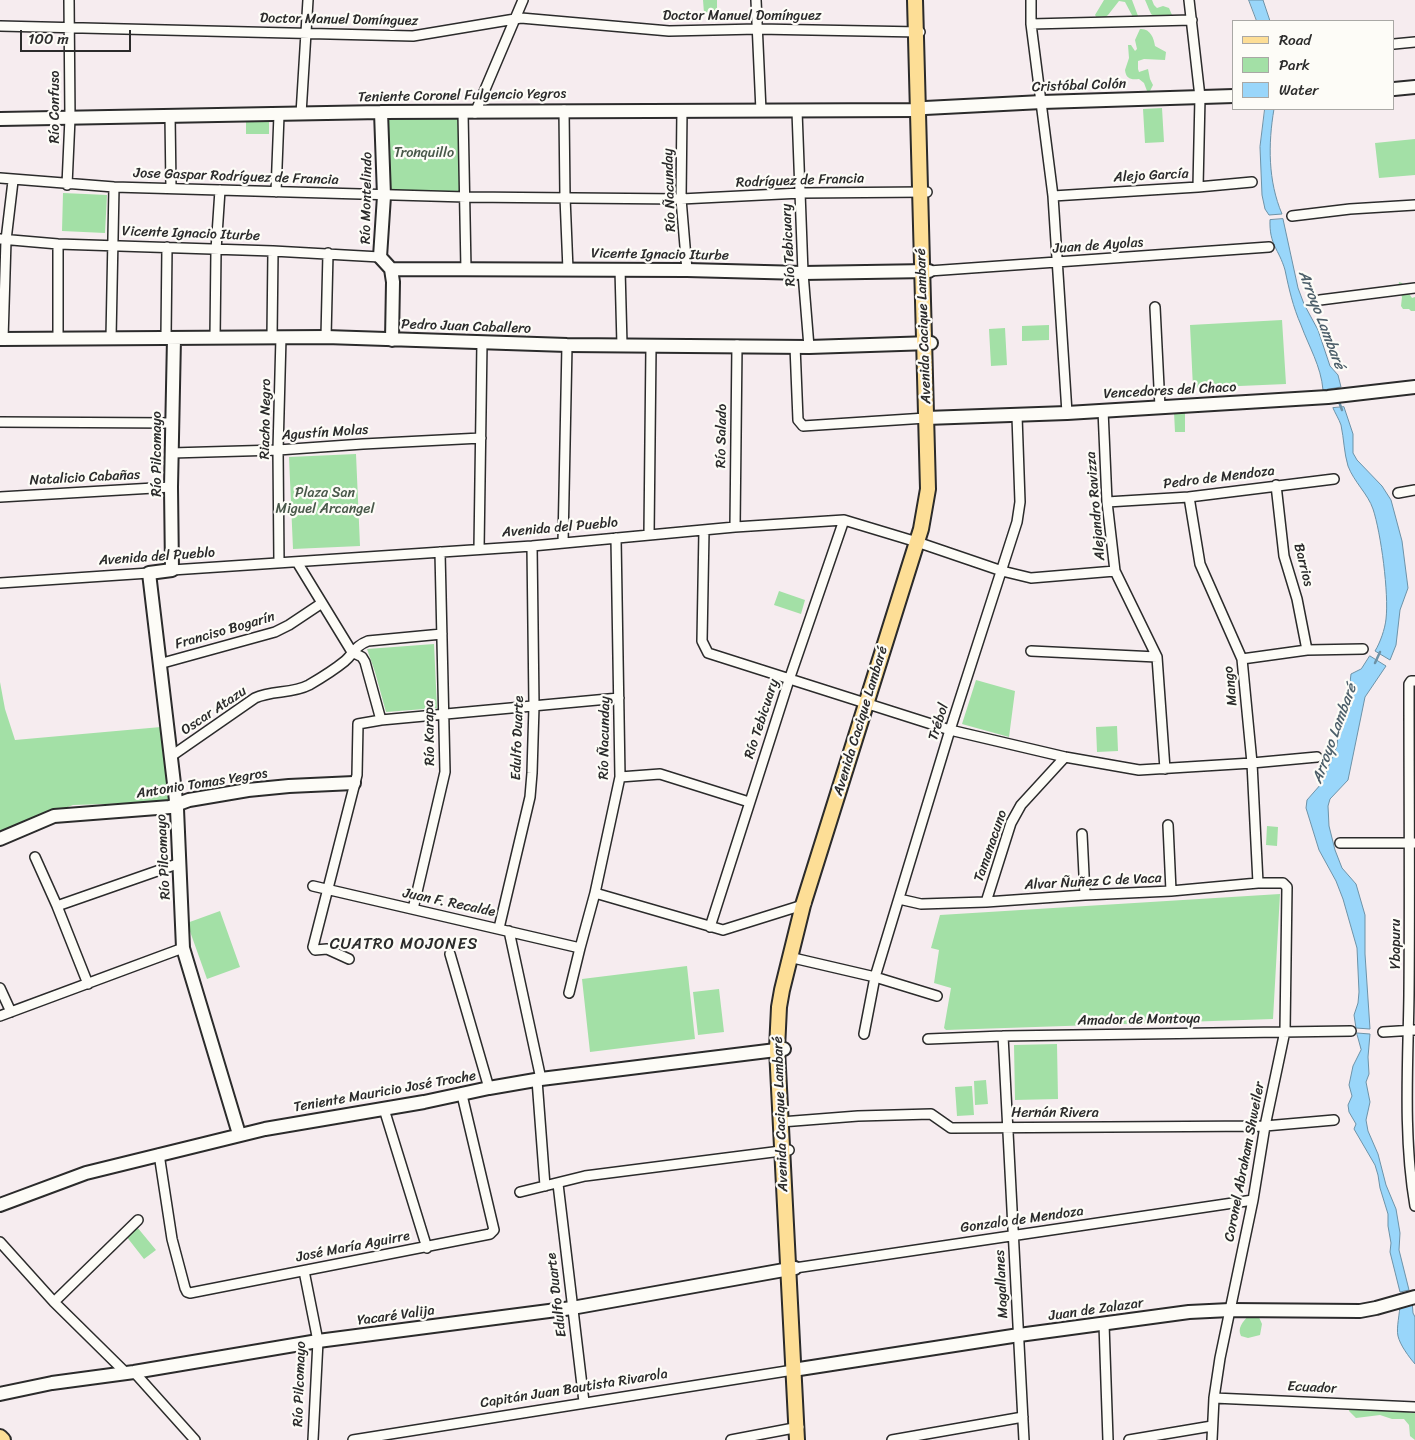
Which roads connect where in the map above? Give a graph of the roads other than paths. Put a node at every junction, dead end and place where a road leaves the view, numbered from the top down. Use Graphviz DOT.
graph roads {
  1 [pos="69,0"];
  2 [pos="308,0"];
  3 [pos="523,0"];
  4 [pos="756,0"];
  5 [pos="915,0"];
  6 [pos="922,0"];
  7 [pos="1031,0"];
  8 [pos="1189,0"];
  9 [pos="515,19"];
  10 [pos="1192,20"];
  11 [pos="1031,24"];
  12 [pos="0,26"];
  13 [pos="69,28"];
  14 [pos="758,29"];
  15 [pos="919,32"];
  16 [pos="307,34"];
  17 [pos="1415,42"];
  18 [pos="1395,44"];
  19 [pos="1415,87"];
  20 [pos="1395,89"];
  21 [pos="1232,96"];
  22 [pos="1200,97"];
  23 [pos="1042,102"];
  24 [pos="921,109"];
  25 [pos="564,110"];
  26 [pos="682,110"];
  27 [pos="761,111"];
  28 [pos="381,112"];
  29 [pos="797,112"];
  30 [pos="469,113"];
  31 [pos="279,114"];
  32 [pos="302,114"];
  33 [pos="170,115"];
  34 [pos="70,118"];
  35 [pos="0,119"];
  36 [pos="0,178"];
  37 [pos="13,180"];
  38 [pos="1252,182"];
  39 [pos="67,185"];
  40 [pos="1198,187"];
  41 [pos="114,188"];
  42 [pos="171,188"];
  43 [pos="220,190"];
  44 [pos="276,192"];
  45 [pos="924,192"];
  46 [pos="801,193"];
  47 [pos="384,196"];
  48 [pos="1053,196"];
  49 [pos="466,197"];
  50 [pos="565,197"];
  51 [pos="681,199"];
  52 [pos="1415,205"];
  53 [pos="1292,216"];
  54 [pos="3,240"];
  55 [pos="58,244"];
  56 [pos="112,246"];
  57 [pos="167,247"];
  58 [pos="1269,247"];
  59 [pos="216,250"];
  60 [pos="273,251"];
  61 [pos="328,253"];
  62 [pos="380,257"];
  63 [pos="1058,262"];
  64 [pos="390,269"];
  65 [pos="620,269"];
  66 [pos="466,270"];
  67 [pos="568,270"];
  68 [pos="688,270"];
  69 [pos="926,271"];
  70 [pos="803,273"];
  71 [pos="1415,288"];
  72 [pos="1320,300"];
  73 [pos="1155,307"];
  74 [pos="170,337"];
  75 [pos="277,337"];
  76 [pos="326,337"];
  77 [pos="111,338"];
  78 [pos="215,338"];
  79 [pos="1,339"];
  80 [pos="58,339"];
  81 [pos="392,340"];
  82 [pos="482,342"];
  83 [pos="928,343"];
  84 [pos="567,345"];
  85 [pos="622,345"];
  86 [pos="737,345"];
  87 [pos="651,346"];
  88 [pos="795,346"];
  89 [pos="809,347"];
  90 [pos="1415,387"];
  91 [pos="1160,407"];
  92 [pos="1103,410"];
  93 [pos="1067,413"];
  94 [pos="1017,416"];
  95 [pos="930,418"];
  96 [pos="0,422"];
  97 [pos="171,423"];
  98 [pos="481,438"];
  99 [pos="278,450"];
  100 [pos="172,453"];
  101 [pos="1334,479"];
  102 [pos="1276,485"];
  103 [pos="171,487"];
  104 [pos="1415,490"];
  105 [pos="1398,493"];
  106 [pos="0,497"];
  107 [pos="1189,497"];
  108 [pos="1107,502"];
  109 [pos="844,520"];
  110 [pos="735,527"];
  111 [pos="704,530"];
  112 [pos="649,535"];
  113 [pos="616,538"];
  114 [pos="564,543"];
  115 [pos="920,543"];
  116 [pos="532,546"];
  117 [pos="479,550"];
  118 [pos="440,552"];
  119 [pos="279,562"];
  120 [pos="297,562"];
  121 [pos="172,570"];
  122 [pos="1002,571"];
  123 [pos="1115,571"];
  124 [pos="149,573"];
  125 [pos="0,583"];
  126 [pos="322,603"];
  127 [pos="442,634"];
  128 [pos="1363,649"];
  129 [pos="1308,650"];
  130 [pos="1031,651"];
  131 [pos="352,652"];
  132 [pos="1157,657"];
  133 [pos="1242,658"];
  134 [pos="159,664"];
  135 [pos="789,680"];
  136 [pos="1412,682"];
  137 [pos="619,698"];
  138 [pos="869,705"];
  139 [pos="534,706"];
  140 [pos="444,714"];
  141 [pos="382,720"];
  142 [pos="950,730"];
  143 [pos="1065,757"];
  144 [pos="1317,757"];
  145 [pos="170,758"];
  146 [pos="1252,763"];
  147 [pos="1165,769"];
  148 [pos="620,777"];
  149 [pos="354,783"];
  150 [pos="749,802"];
  151 [pos="176,804"];
  152 [pos="1168,826"];
  153 [pos="1082,834"];
  154 [pos="0,839"];
  155 [pos="1412,843"];
  156 [pos="1340,844"];
  157 [pos="35,857"];
  158 [pos="180,863"];
  159 [pos="1258,883"];
  160 [pos="314,886"];
  161 [pos="1287,887"];
  162 [pos="328,891"];
  163 [pos="1171,891"];
  164 [pos="595,893"];
  165 [pos="1085,894"];
  166 [pos="808,899"];
  167 [pos="899,899"];
  168 [pos="986,902"];
  169 [pos="57,906"];
  170 [pos="413,909"];
  171 [pos="710,927"];
  172 [pos="499,928"];
  173 [pos="509,931"];
  174 [pos="184,948"];
  175 [pos="580,948"];
  176 [pos="450,954"];
  177 [pos="792,958"];
  178 [pos="349,959"];
  179 [pos="875,977"];
  180 [pos="88,984"];
  181 [pos="0,988"];
  182 [pos="569,994"];
  183 [pos="937,996"];
  184 [pos="10,1012"];
  185 [pos="0,1016"];
  186 [pos="1412,1030"];
  187 [pos="1285,1031"];
  188 [pos="1351,1031"];
  189 [pos="1383,1032"];
  190 [pos="864,1034"];
  191 [pos="1003,1036"];
  192 [pos="928,1039"];
  193 [pos="781,1049"];
  194 [pos="539,1080"];
  195 [pos="489,1088"];
  196 [pos="462,1095"];
  197 [pos="384,1109"];
  198 [pos="1334,1120"];
  199 [pos="784,1121"];
  200 [pos="1265,1126"];
  201 [pos="1008,1127"];
  202 [pos="240,1134"];
  203 [pos="786,1151"];
  204 [pos="159,1154"];
  205 [pos="558,1184"];
  206 [pos="545,1186"];
  207 [pos="520,1192"];
  208 [pos="1253,1200"];
  209 [pos="0,1205"];
  210 [pos="1415,1206"];
  211 [pos="138,1220"];
  212 [pos="1014,1235"];
  213 [pos="0,1242"];
  214 [pos="427,1248"];
  215 [pos="792,1269"];
  216 [pos="304,1271"];
  217 [pos="1414,1297"];
  218 [pos="54,1302"];
  219 [pos="572,1308"];
  220 [pos="1230,1310"];
  221 [pos="1104,1324"];
  222 [pos="1019,1335"];
  223 [pos="318,1342"];
  224 [pos="797,1370"];
  225 [pos="130,1373"];
  226 [pos="0,1394"];
  227 [pos="1214,1398"];
  228 [pos="584,1402"];
  229 [pos="1412,1407"];
  230 [pos="1023,1417"];
  231 [pos="1212,1426"];
  232 [pos="800,1433"];
  233 [pos="0,1437"];
  234 [pos="3,1440"];
  235 [pos="195,1440"];
  236 [pos="313,1440"];
  237 [pos="353,1440"];
  238 [pos="731,1440"];
  239 [pos="892,1440"];
  240 [pos="1024,1440"];
  241 [pos="1108,1440"];
  242 [pos="1129,1440"];
  243 [pos="1212,1440"];
  1 -- 13 [label="street, Río Confuso"];
  2 -- 16 [label="street"];
  3 -- 9 [label="street"];
  4 -- 14 [label="street"];
  5 -- 15 [label="main road, Avenida Cacique Lambaré"];
  6 -- 15 [label="main road, Avenida Cacique Lambaré"];
  7 -- 11 [label="street"];
  8 -- 10 [label="street"];
  9 -- 14 [label="street, Doctor Manuel Domínguez"];
  9 -- 16 [label="street, Doctor Manuel Domínguez"];
  9 -- 30 [label="street"];
  10 -- 11 [label="street"];
  10 -- 22 [label="street"];
  11 -- 23 [label="street"];
  12 -- 13 [label="street, Doctor Manuel Domínguez"];
  13 -- 16 [label="street, Doctor Manuel Domínguez"];
  13 -- 34 [label="street, Río Confuso"];
  14 -- 15 [label="street, Doctor Manuel Domínguez"];
  14 -- 27 [label="street"];
  15 -- 24 [label="main road, Avenida Cacique Lambaré"];
  16 -- 32 [label="street"];
  17 -- 18 [label="street"];
  19 -- 20 [label="street"];
  21 -- 22 [label="street, Cristóbal Colón"];
  22 -- 23 [label="street, Cristóbal Colón"];
  22 -- 40 [label="street"];
  23 -- 24 [label="street, Cristóbal Colón"];
  23 -- 48 [label="street"];
  24 -- 29 [label="street, Teniente Coronel Fulgencio Yegros"];
  24 -- 45 [label="main road, Avenida Cacique Lambaré"];
  25 -- 26 [label="street, Teniente Coronel Fulgencio Yegros"];
  25 -- 30 [label="street, Teniente Coronel Fulgencio Yegros"];
  25 -- 50 [label="street"];
  26 -- 27 [label="street, Teniente Coronel Fulgencio Yegros"];
  26 -- 51 [label="street, Río Ñacunday"];
  27 -- 29 [label="street, Teniente Coronel Fulgencio Yegros"];
  28 -- 30 [label="street, Teniente Coronel Fulgencio Yegros"];
  28 -- 32 [label="street, Teniente Coronel Fulgencio Yegros"];
  28 -- 47 [label="street, Río Montelindo"];
  29 -- 46 [label="street, Río Tebicuary"];
  30 -- 49 [label="street"];
  31 -- 32 [label="street, Teniente Coronel Fulgencio Yegros"];
  31 -- 33 [label="street, Teniente Coronel Fulgencio Yegros"];
  31 -- 44 [label="street"];
  33 -- 34 [label="street, Teniente Coronel Fulgencio Yegros"];
  33 -- 42 [label="street"];
  34 -- 35 [label="street, Teniente Coronel Fulgencio Yegros"];
  34 -- 39 [label="street, Río Confuso"];
  36 -- 37 [label="street, Jose Gaspar Rodríguez de Francia"];
  37 -- 39 [label="street, Jose Gaspar Rodríguez de Francia"];
  37 -- 54 [label="street"];
  38 -- 40 [label="street, Alejo García"];
  39 -- 41 [label="street, Jose Gaspar Rodríguez de Francia"];
  40 -- 48 [label="street, Alejo García"];
  41 -- 42 [label="street, Jose Gaspar Rodríguez de Francia"];
  41 -- 56 [label="street"];
  42 -- 43 [label="street, Jose Gaspar Rodríguez de Francia"];
  43 -- 44 [label="street, Jose Gaspar Rodríguez de Francia"];
  43 -- 59 [label="street"];
  44 -- 47 [label="street, Jose Gaspar Rodríguez de Francia"];
  45 -- 46 [label="street, Rodríguez de Francia"];
  45 -- 69 [label="main road, Avenida Cacique Lambaré"];
  46 -- 51 [label="street, Rodríguez de Francia"];
  46 -- 70 [label="street, Río Tebicuary"];
  47 -- 49 [label="street, Jose Gaspar Rodríguez de Francia"];
  47 -- 62 [label="street, Río Montelindo"];
  48 -- 63 [label="street"];
  49 -- 50 [label="street, Jose Gaspar Rodríguez de Francia"];
  49 -- 66 [label="street"];
  50 -- 51 [label="street, Jose Gaspar Rodríguez de Francia"];
  50 -- 67 [label="street"];
  51 -- 68 [label="street, Río Ñacunday"];
  52 -- 53 [label="street"];
  54 -- 55 [label="street, Vicente Ignacio Iturbe"];
  54 -- 79 [label="street"];
  55 -- 56 [label="street, Vicente Ignacio Iturbe"];
  55 -- 80 [label="street"];
  56 -- 57 [label="street, Vicente Ignacio Iturbe"];
  56 -- 77 [label="street"];
  57 -- 59 [label="street, Vicente Ignacio Iturbe"];
  57 -- 74 [label="street, Río Pilcomayo"];
  58 -- 63 [label="street, Juan de Ayolas"];
  59 -- 60 [label="street, Vicente Ignacio Iturbe"];
  59 -- 78 [label="street"];
  60 -- 61 [label="street, Vicente Ignacio Iturbe"];
  60 -- 75 [label="street, Riacho Negro"];
  61 -- 62 [label="street, Vicente Ignacio Iturbe"];
  61 -- 76 [label="street"];
  62 -- 64 [label="street, Río Montelindo"];
  63 -- 69 [label="street, Juan de Ayolas"];
  63 -- 93 [label="street"];
  64 -- 66 [label="street, Vicente Ignacio Iturbe"];
  64 -- 81 [label="street"];
  65 -- 67 [label="street, Vicente Ignacio Iturbe"];
  65 -- 68 [label="street, Vicente Ignacio Iturbe"];
  65 -- 85 [label="street"];
  66 -- 67 [label="street, Vicente Ignacio Iturbe"];
  68 -- 70 [label="street, Vicente Ignacio Iturbe"];
  69 -- 70 [label="street, Vicente Ignacio Iturbe"];
  69 -- 83 [label="main road, Avenida Cacique Lambaré"];
  70 -- 89 [label="street, Río Tebicuary"];
  71 -- 72 [label="street"];
  73 -- 91 [label="street"];
  74 -- 77 [label="street, Pedro Juan Caballero"];
  74 -- 78 [label="street, Pedro Juan Caballero"];
  74 -- 97 [label="street, Río Pilcomayo"];
  75 -- 76 [label="street, Pedro Juan Caballero"];
  75 -- 78 [label="street, Pedro Juan Caballero"];
  75 -- 99 [label="street, Riacho Negro"];
  76 -- 81 [label="street, Pedro Juan Caballero"];
  77 -- 80 [label="street, Pedro Juan Caballero"];
  79 -- 80 [label="street, Pedro Juan Caballero"];
  81 -- 82 [label="street, Pedro Juan Caballero"];
  82 -- 84 [label="street, Pedro Juan Caballero"];
  82 -- 98 [label="street"];
  83 -- 89 [label="street, Pedro Juan Caballero"];
  83 -- 95 [label="main road, Avenida Cacique Lambaré"];
  84 -- 85 [label="street, Pedro Juan Caballero"];
  84 -- 114 [label="street"];
  85 -- 87 [label="street, Pedro Juan Caballero"];
  86 -- 87 [label="street, Pedro Juan Caballero"];
  86 -- 88 [label="street, Pedro Juan Caballero"];
  86 -- 110 [label="street, Río Salado"];
  87 -- 112 [label="street"];
  88 -- 89 [label="street, Pedro Juan Caballero"];
  88 -- 95 [label="street"];
  90 -- 91 [label="street, Vencedores del Chaco"];
  91 -- 92 [label="street, Vencedores del Chaco"];
  92 -- 93 [label="street, Vencedores del Chaco"];
  92 -- 108 [label="street, Alejandro Ravizza"];
  93 -- 94 [label="street, Vencedores del Chaco"];
  94 -- 95 [label="street, Vencedores del Chaco"];
  94 -- 122 [label="street, Trébol"];
  95 -- 115 [label="main road, Avenida Cacique Lambaré"];
  96 -- 97 [label="street"];
  97 -- 100 [label="street, Río Pilcomayo"];
  98 -- 99 [label="street, Agustín Molas"];
  98 -- 117 [label="street"];
  99 -- 100 [label="street, Agustín Molas"];
  99 -- 119 [label="street, Riacho Negro"];
  100 -- 103 [label="street, Río Pilcomayo"];
  101 -- 102 [label="street, Pedro de Mendoza"];
  102 -- 107 [label="street, Pedro de Mendoza"];
  102 -- 129 [label="street, Barrios"];
  103 -- 106 [label="street, Natalicio Cabañas"];
  103 -- 121 [label="street, Río Pilcomayo"];
  104 -- 105 [label="street"];
  107 -- 108 [label="street, Pedro de Mendoza"];
  107 -- 133 [label="street, Mango"];
  108 -- 123 [label="street, Alejandro Ravizza"];
  109 -- 110 [label="street, Avenida del Pueblo"];
  109 -- 115 [label="street, Avenida del Pueblo"];
  109 -- 135 [label="street, Río Tebicuary"];
  110 -- 111 [label="street, Avenida del Pueblo"];
  111 -- 112 [label="street, Avenida del Pueblo"];
  111 -- 135 [label="street"];
  112 -- 113 [label="street, Avenida del Pueblo"];
  113 -- 114 [label="street, Avenida del Pueblo"];
  113 -- 137 [label="street, Río Ñacunday"];
  114 -- 116 [label="street, Avenida del Pueblo"];
  115 -- 122 [label="street, Avenida del Pueblo"];
  115 -- 138 [label="main road, Avenida Cacique Lambaré"];
  116 -- 117 [label="street, Avenida del Pueblo"];
  116 -- 139 [label="street, Edulfo Duarte"];
  117 -- 118 [label="street, Avenida del Pueblo"];
  118 -- 120 [label="street, Avenida del Pueblo"];
  118 -- 127 [label="street, Río Karapa"];
  119 -- 120 [label="street, Avenida del Pueblo"];
  119 -- 121 [label="street, Avenida del Pueblo"];
  120 -- 126 [label="street"];
  121 -- 124 [label="street, Avenida del Pueblo"];
  122 -- 123 [label="street, Avenida del Pueblo"];
  122 -- 142 [label="street, Trébol"];
  123 -- 132 [label="street, Alejandro Ravizza"];
  124 -- 125 [label="street, Avenida del Pueblo"];
  124 -- 134 [label="street, Río Pilcomayo"];
  126 -- 131 [label="street"];
  126 -- 134 [label="street, Franciso Bogarín"];
  127 -- 131 [label="street, Oscar Atazu"];
  127 -- 140 [label="street, Río Karapa"];
  128 -- 129 [label="street"];
  129 -- 133 [label="street"];
  130 -- 132 [label="street"];
  131 -- 141 [label="street"];
  131 -- 145 [label="street, Oscar Atazu"];
  132 -- 147 [label="street, Alejandro Ravizza"];
  133 -- 146 [label="street, Mango"];
  134 -- 145 [label="street, Río Pilcomayo"];
  135 -- 138 [label="street"];
  135 -- 150 [label="street, Río Tebicuary"];
  136 -- 155 [label="street, Ybapuru"];
  137 -- 139 [label="street"];
  137 -- 148 [label="street, Río Ñacunday"];
  138 -- 142 [label="street"];
  138 -- 166 [label="main road, Avenida Cacique Lambaré"];
  139 -- 140 [label="street"];
  139 -- 172 [label="street, Edulfo Duarte"];
  140 -- 141 [label="street"];
  140 -- 170 [label="street, Río Karapa"];
  141 -- 149 [label="street"];
  142 -- 143 [label="street"];
  142 -- 167 [label="street, Trébol"];
  143 -- 147 [label="street"];
  143 -- 168 [label="street, Tamanacuno"];
  144 -- 146 [label="street"];
  145 -- 151 [label="street, Río Pilcomayo"];
  146 -- 147 [label="street"];
  146 -- 159 [label="street, Mango"];
  148 -- 150 [label="street"];
  148 -- 164 [label="street, Río Ñacunday"];
  149 -- 151 [label="street, Antonio Tomas Yegros"];
  149 -- 162 [label="street"];
  150 -- 171 [label="street, Río Tebicuary"];
  151 -- 154 [label="street, Antonio Tomas Yegros"];
  151 -- 158 [label="street, Río Pilcomayo"];
  152 -- 163 [label="street"];
  153 -- 165 [label="street"];
  155 -- 156 [label="street"];
  155 -- 186 [label="street, Ybapuru"];
  157 -- 169 [label="street"];
  158 -- 169 [label="street"];
  158 -- 174 [label="street, Río Pilcomayo"];
  159 -- 161 [label="street, Alvar Ñuñez C de Vaca"];
  159 -- 163 [label="street, Alvar Ñuñez C de Vaca"];
  160 -- 162 [label="street, Juan F. Recalde"];
  161 -- 187 [label="street, Coronel Abraham Shweiler"];
  162 -- 170 [label="street, Juan F. Recalde"];
  162 -- 178 [label="street"];
  163 -- 165 [label="street, Alvar Ñuñez C de Vaca"];
  164 -- 171 [label="street"];
  164 -- 175 [label="street, Río Ñacunday"];
  165 -- 168 [label="street, Alvar Ñuñez C de Vaca"];
  166 -- 171 [label="street"];
  166 -- 177 [label="main road, Avenida Cacique Lambaré"];
  167 -- 168 [label="street, Alvar Ñuñez C de Vaca"];
  167 -- 179 [label="street, Trébol"];
  169 -- 180 [label="street"];
  170 -- 172 [label="street, Juan F. Recalde"];
  172 -- 173 [label="street, Juan F. Recalde"];
  173 -- 175 [label="street, Juan F. Recalde"];
  173 -- 194 [label="street"];
  174 -- 180 [label="street"];
  174 -- 202 [label="street, Río Pilcomayo"];
  175 -- 182 [label="street, Río Ñacunday"];
  176 -- 195 [label="street"];
  177 -- 179 [label="street"];
  177 -- 193 [label="main road, Avenida Cacique Lambaré"];
  179 -- 183 [label="street"];
  179 -- 190 [label="street, Trébol"];
  180 -- 184 [label="street"];
  181 -- 184 [label="street"];
  184 -- 185 [label="street"];
  186 -- 189 [label="street"];
  186 -- 210 [label="street, Ybapuru"];
  187 -- 188 [label="street, Amador de Montoya"];
  187 -- 191 [label="street, Amador de Montoya"];
  187 -- 200 [label="street, Coronel Abraham Shweiler"];
  191 -- 192 [label="street, Amador de Montoya"];
  191 -- 201 [label="street, Magallanes"];
  193 -- 194 [label="street, Teniente Mauricio José Troche"];
  193 -- 199 [label="main road, Avenida Cacique Lambaré"];
  194 -- 195 [label="street, Teniente Mauricio José Troche"];
  194 -- 206 [label="street"];
  195 -- 196 [label="street, Teniente Mauricio José Troche"];
  196 -- 197 [label="street, Teniente Mauricio José Troche"];
  196 -- 214 [label="street, José María Aguirre"];
  197 -- 202 [label="street, Teniente Mauricio José Troche"];
  197 -- 214 [label="street"];
  198 -- 200 [label="street, Hernán Rivera"];
  199 -- 201 [label="street, Hernán Rivera"];
  199 -- 203 [label="main road, Avenida Cacique Lambaré"];
  200 -- 201 [label="street, Hernán Rivera"];
  200 -- 208 [label="street, Coronel Abraham Shweiler"];
  201 -- 212 [label="street, Magallanes"];
  202 -- 204 [label="street, Teniente Mauricio José Troche"];
  203 -- 205 [label="street"];
  203 -- 215 [label="main road, Avenida Cacique Lambaré"];
  204 -- 209 [label="street, Teniente Mauricio José Troche"];
  204 -- 216 [label="street, José María Aguirre"];
  205 -- 206 [label="street"];
  205 -- 219 [label="street, Edulfo Duarte"];
  206 -- 207 [label="street"];
  208 -- 212 [label="street, Gonzalo de Mendoza"];
  208 -- 220 [label="street, Coronel Abraham Shweiler"];
  211 -- 218 [label="street"];
  212 -- 215 [label="street, Gonzalo de Mendoza"];
  212 -- 222 [label="street, Magallanes"];
  213 -- 218 [label="street"];
  214 -- 216 [label="street, José María Aguirre"];
  215 -- 219 [label="street, Yacaré Valija"];
  215 -- 224 [label="main road, Avenida Cacique Lambaré"];
  216 -- 223 [label="street, Río Pilcomayo"];
  217 -- 220 [label="street, Juan de Zalazar"];
  218 -- 225 [label="street"];
  219 -- 223 [label="street, Yacaré Valija"];
  219 -- 228 [label="street, Edulfo Duarte"];
  220 -- 221 [label="street, Juan de Zalazar"];
  220 -- 227 [label="street, Coronel Abraham Shweiler"];
  221 -- 222 [label="street, Juan de Zalazar"];
  221 -- 241 [label="street"];
  222 -- 224 [label="street, Juan de Zalazar"];
  222 -- 230 [label="street, Magallanes"];
  223 -- 225 [label="street, Yacaré Valija"];
  223 -- 236 [label="street, Río Pilcomayo"];
  224 -- 228 [label="street, Capitán Juan Bautista Rivarola"];
  224 -- 232 [label="main road, Avenida Cacique Lambaré"];
  225 -- 226 [label="street, Yacaré Valija"];
  225 -- 235 [label="street"];
  227 -- 229 [label="street, Ecuador"];
  227 -- 231 [label="street, Coronel Abraham Shweiler"];
  228 -- 237 [label="street, Capitán Juan Bautista Rivarola"];
  230 -- 239 [label="street"];
  230 -- 240 [label="street, Magallanes"];
  231 -- 242 [label="street"];
  231 -- 243 [label="street, Coronel Abraham Shweiler"];
  232 -- 238 [label="street"];
  233 -- 234 [label="main road"];
}
